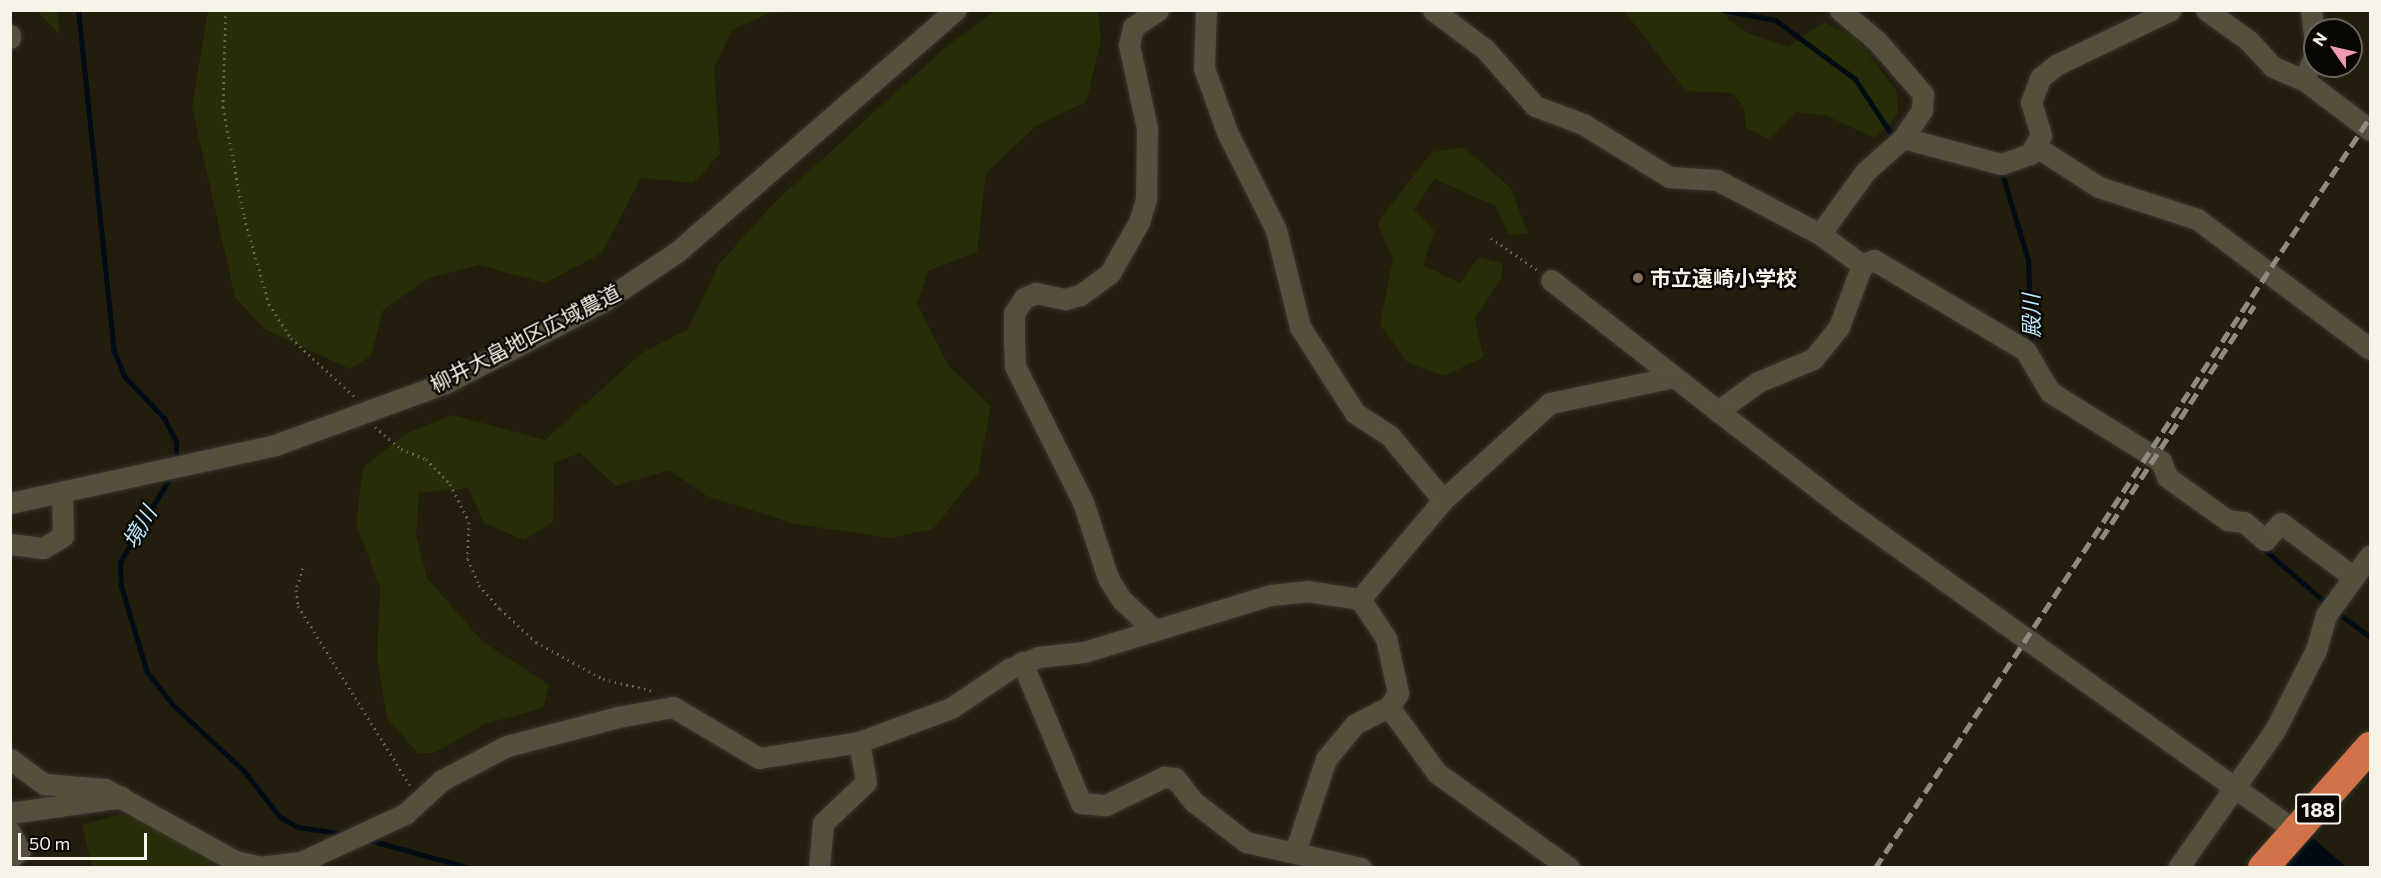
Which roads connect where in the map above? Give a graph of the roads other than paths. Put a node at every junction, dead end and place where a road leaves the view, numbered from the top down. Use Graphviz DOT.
graph roads {
  1 [pos="955,10"];
  2 [pos="1158,10"];
  3 [pos="1206,10"];
  4 [pos="1433,10"];
  5 [pos="1840,10"];
  6 [pos="2171,10"];
  7 [pos="2206,10"];
  8 [pos="2304,80"];
  9 [pos="2370,130"];
  10 [pos="1903,138"];
  11 [pos="2038,148"];
  12 [pos="1820,234"];
  13 [pos="1862,265"];
  14 [pos="1551,280"];
  15 [pos="2370,350"];
  16 [pos="1673,377"];
  17 [pos="1718,411"];
  18 [pos="62,492"];
  19 [pos="1443,500"];
  20 [pos="10,503"];
  21 [pos="10,544"];
  22 [pos="2370,555"];
  23 [pos="2352,576"];
  24 [pos="1360,599"];
  25 [pos="1152,628"];
  26 [pos="1022,662"];
  27 [pos="1389,707"];
  28 [pos="859,742"];
  29 [pos="2370,747"];
  30 [pos="10,759"];
  31 [pos="2238,786"];
  32 [pos="123,797"];
  33 [pos="10,813"];
  34 [pos="10,832"];
  35 [pos="2297,832"];
  36 [pos="1296,849"];
  37 [pos="10,858"];
  38 [pos="327,861"];
  39 [pos="819,867"];
  40 [pos="1361,867"];
  41 [pos="1569,867"];
  42 [pos="2178,867"];
  43 [pos="2263,867"];
  1 -- 18 [label="street, 柳井大畠地区広域農道"];
  2 -- 25 [label="street"];
  3 -- 19 [label="street"];
  4 -- 12 [label="street"];
  5 -- 10 [label="street"];
  6 -- 11 [label="street"];
  7 -- 8 [label="street"];
  8 -- 9 [label="street"];
  10 -- 11 [label="street"];
  10 -- 12 [label="street"];
  11 -- 15 [label="street"];
  12 -- 13 [label="street"];
  13 -- 17 [label="street"];
  13 -- 23 [label="street"];
  14 -- 16 [label="street"];
  16 -- 17 [label="street"];
  16 -- 19 [label="street"];
  17 -- 31 [label="street"];
  18 -- 20 [label="street, 柳井大畠地区広域農道"];
  18 -- 21 [label="street"];
  19 -- 24 [label="street"];
  22 -- 23 [label="street"];
  23 -- 31 [label="street"];
  24 -- 25 [label="street"];
  24 -- 27 [label="street"];
  25 -- 26 [label="street"];
  26 -- 28 [label="street"];
  26 -- 36 [label="street"];
  27 -- 36 [label="street"];
  27 -- 41 [label="street"];
  28 -- 38 [label="street"];
  28 -- 39 [label="street"];
  29 -- 35 [label="highway, 188"];
  30 -- 32 [label="street"];
  31 -- 35 [label="street"];
  31 -- 42 [label="street"];
  32 -- 33 [label="street"];
  32 -- 38 [label="street"];
  34 -- 37 [label="street"];
  35 -- 43 [label="highway, 188"];
  36 -- 40 [label="street"];
}
